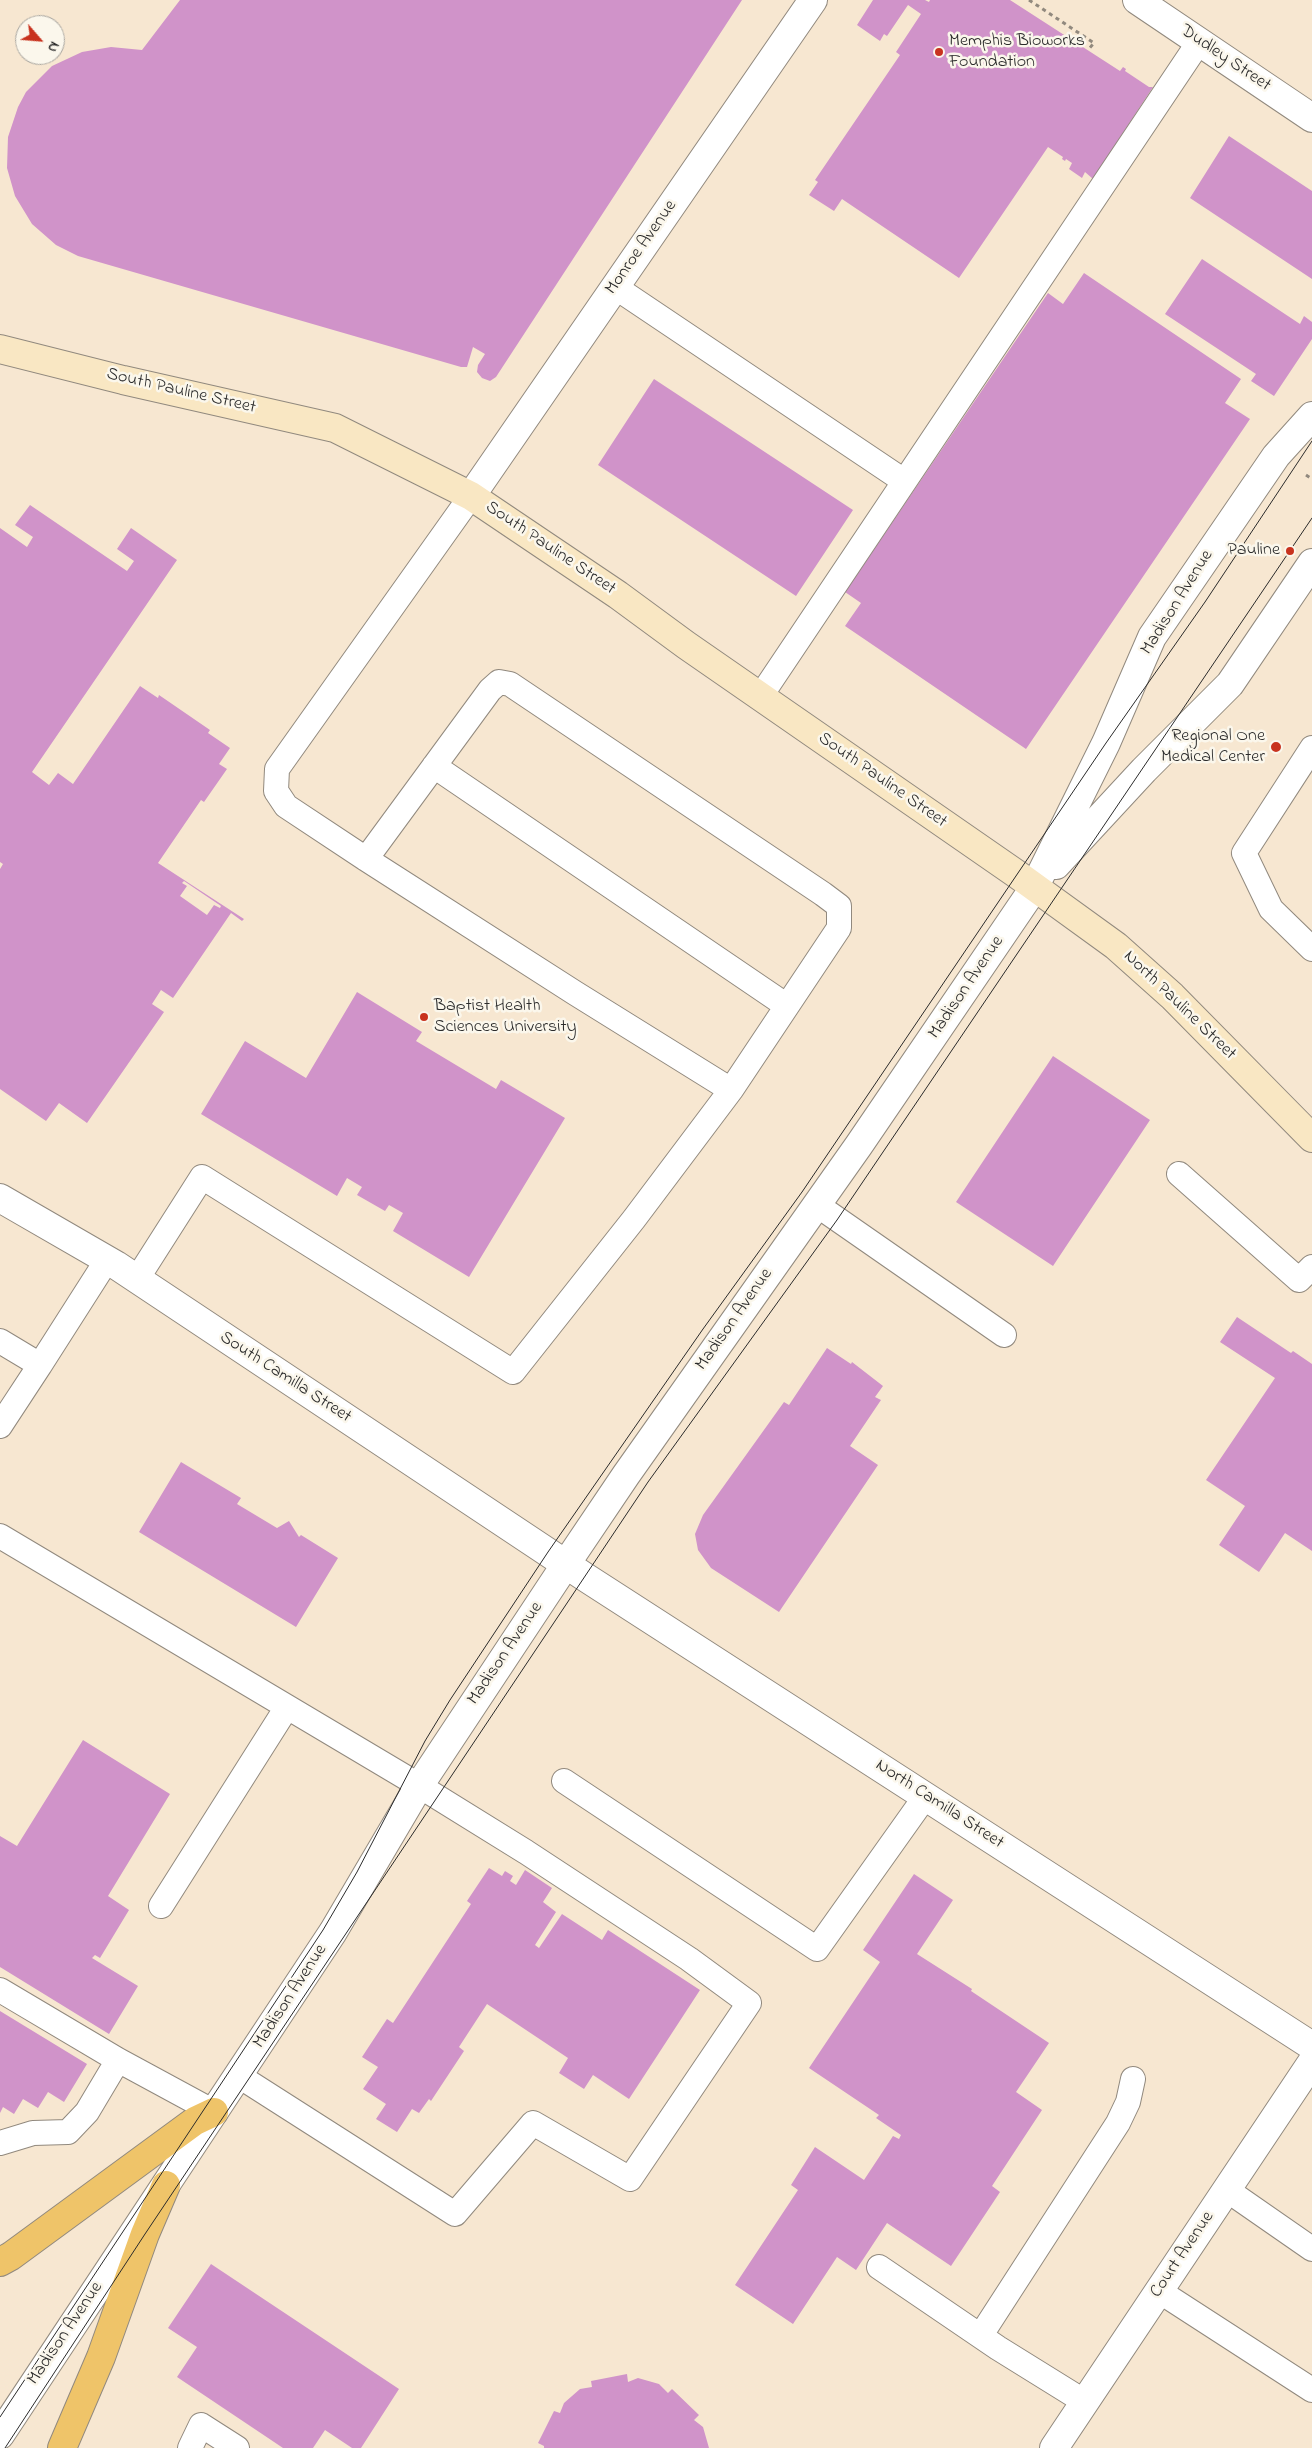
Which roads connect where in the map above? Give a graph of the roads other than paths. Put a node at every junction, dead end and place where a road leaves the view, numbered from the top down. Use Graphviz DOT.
graph roads {
  1 [pos="813,0"];
  2 [pos="1137,0"];
  3 [pos="1199,42"];
  4 [pos="1312,118"];
  5 [pos="615,287"];
  6 [pos="0,349"];
  7 [pos="1312,416"];
  8 [pos="904,481"];
  9 [pos="471,496"];
  10 [pos="1312,563"];
  11 [pos="760,697"];
  12 [pos="1312,748"];
  13 [pos="434,766"];
  14 [pos="366,858"];
  15 [pos="1034,888"];
  16 [pos="1312,949"];
  17 [pos="787,1006"];
  18 [pos="731,1090"];
  19 [pos="1312,1138"];
  20 [pos="1179,1174"];
  21 [pos="0,1198"];
  22 [pos="817,1204"];
  23 [pos="107,1260"];
  24 [pos="1312,1267"];
  25 [pos="137,1279"];
  26 [pos="1004,1335"];
  27 [pos="0,1341"];
  28 [pos="40,1365"];
  29 [pos="0,1426"];
  30 [pos="0,1536"];
  31 [pos="566,1564"];
  32 [pos="287,1707"];
  33 [pos="564,1781"];
  34 [pos="419,1786"];
  35 [pos="925,1796"];
  36 [pos="161,1906"];
  37 [pos="0,1990"];
  38 [pos="1312,2046"];
  39 [pos="118,2060"];
  40 [pos="1312,2062"];
  41 [pos="239,2076"];
  42 [pos="1133,2079"];
  43 [pos="214,2112"];
  44 [pos="0,2143"];
  45 [pos="166,2185"];
  46 [pos="1227,2190"];
  47 [pos="1312,2249"];
  48 [pos="0,2262"];
  49 [pos="879,2267"];
  50 [pos="1159,2291"];
  51 [pos="980,2336"];
  52 [pos="1312,2390"];
  53 [pos="1085,2402"];
  54 [pos="0,2435"];
  55 [pos="62,2448"];
  56 [pos="190,2448"];
  57 [pos="237,2448"];
  58 [pos="1054,2448"];
  1 -- 5 [label="street, Monroe Avenue"];
  2 -- 3 [label="street, Dudley Street"];
  3 -- 4 [label="street, Dudley Street"];
  3 -- 8 [label="lane"];
  5 -- 8 [label="lane"];
  5 -- 9 [label="street, Monroe Avenue"];
  6 -- 9 [label="main road, South Pauline Street"];
  7 -- 15 [label="street, Madison Avenue"];
  8 -- 11 [label="lane"];
  9 -- 11 [label="main road, South Pauline Street"];
  9 -- 14 [label="lane"];
  10 -- 15 [label="street, Madison Avenue"];
  11 -- 15 [label="main road, South Pauline Street"];
  12 -- 16 [label="lane"];
  13 -- 14 [label="lane"];
  13 -- 17 [label="lane"];
  13 -- 17 [label="lane"];
  14 -- 18 [label="lane"];
  15 -- 19 [label="main road, North Pauline Street"];
  15 -- 22 [label="street, Madison Avenue"];
  17 -- 18 [label="lane"];
  18 -- 25 [label="lane"];
  20 -- 24 [label="lane"];
  21 -- 23 [label="street, South Camilla Street"];
  22 -- 26 [label="lane"];
  22 -- 31 [label="street, Madison Avenue"];
  23 -- 25 [label="street, South Camilla Street"];
  23 -- 28 [label="lane"];
  25 -- 31 [label="street, South Camilla Street"];
  27 -- 28 [label="lane"];
  28 -- 29 [label="lane"];
  30 -- 32 [label="lane"];
  31 -- 34 [label="street, Madison Avenue"];
  31 -- 35 [label="street, North Camilla Street"];
  32 -- 34 [label="lane"];
  32 -- 36 [label="lane"];
  33 -- 35 [label="lane"];
  34 -- 41 [label="street, Madison Avenue"];
  34 -- 41 [label="lane"];
  35 -- 38 [label="street, North Camilla Street"];
  37 -- 39 [label="lane"];
  39 -- 43 [label="lane"];
  39 -- 44 [label="lane"];
  40 -- 46 [label="street, Court Avenue"];
  41 -- 43 [label="street, Madison Avenue"];
  42 -- 51 [label="lane"];
  43 -- 45 [label="street, Madison Avenue"];
  43 -- 48 [label="highway"];
  45 -- 54 [label="street, Madison Avenue"];
  45 -- 55 [label="highway"];
  46 -- 47 [label="lane"];
  46 -- 50 [label="street, Court Avenue"];
  49 -- 51 [label="lane"];
  50 -- 52 [label="lane"];
  50 -- 53 [label="street, Court Avenue"];
  51 -- 53 [label="lane"];
  53 -- 58 [label="street, Court Avenue"];
  56 -- 57 [label="lane"];
}
